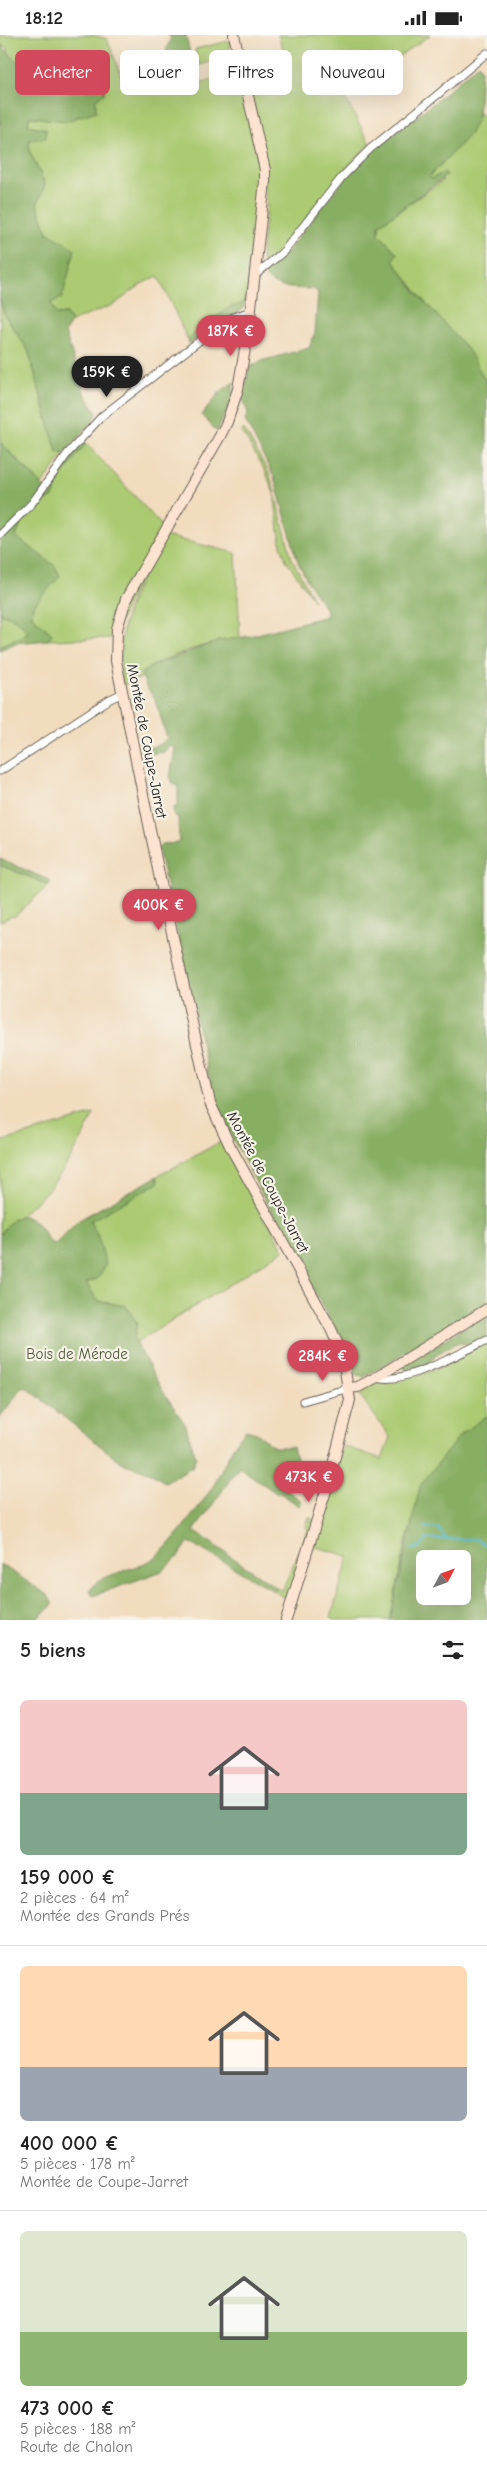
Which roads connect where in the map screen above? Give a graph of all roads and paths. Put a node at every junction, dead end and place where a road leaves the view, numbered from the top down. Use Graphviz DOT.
graph roads {
  1 [pos="234,35"];
  2 [pos="487,53"];
  3 [pos="255,275"];
  4 [pos="251,311"];
  5 [pos="0,535"];
  6 [pos="121,694"];
  7 [pos="0,771"];
  8 [pos="487,1309"];
  9 [pos="487,1340"];
  10 [pos="376,1377"];
  11 [pos="349,1388"];
  12 [pos="303,1401"];
  13 [pos="286,1620"];
  1 -- 3 [label="main road, Montée de Coupe-Jarret"];
  2 -- 3 [label="street"];
  3 -- 4 [label="main road, Montée de Coupe-Jarret"];
  4 -- 5 [label="street"];
  4 -- 6 [label="main road, Montée de Coupe-Jarret"];
  6 -- 7 [label="street"];
  6 -- 11 [label="main road, Montée de Coupe-Jarret"];
  8 -- 10 [label="main road"];
  9 -- 10 [label="street"];
  10 -- 11 [label="main road"];
  11 -- 12 [label="street"];
  11 -- 13 [label="main road, Montée de Coupe-Jarret"];
}
